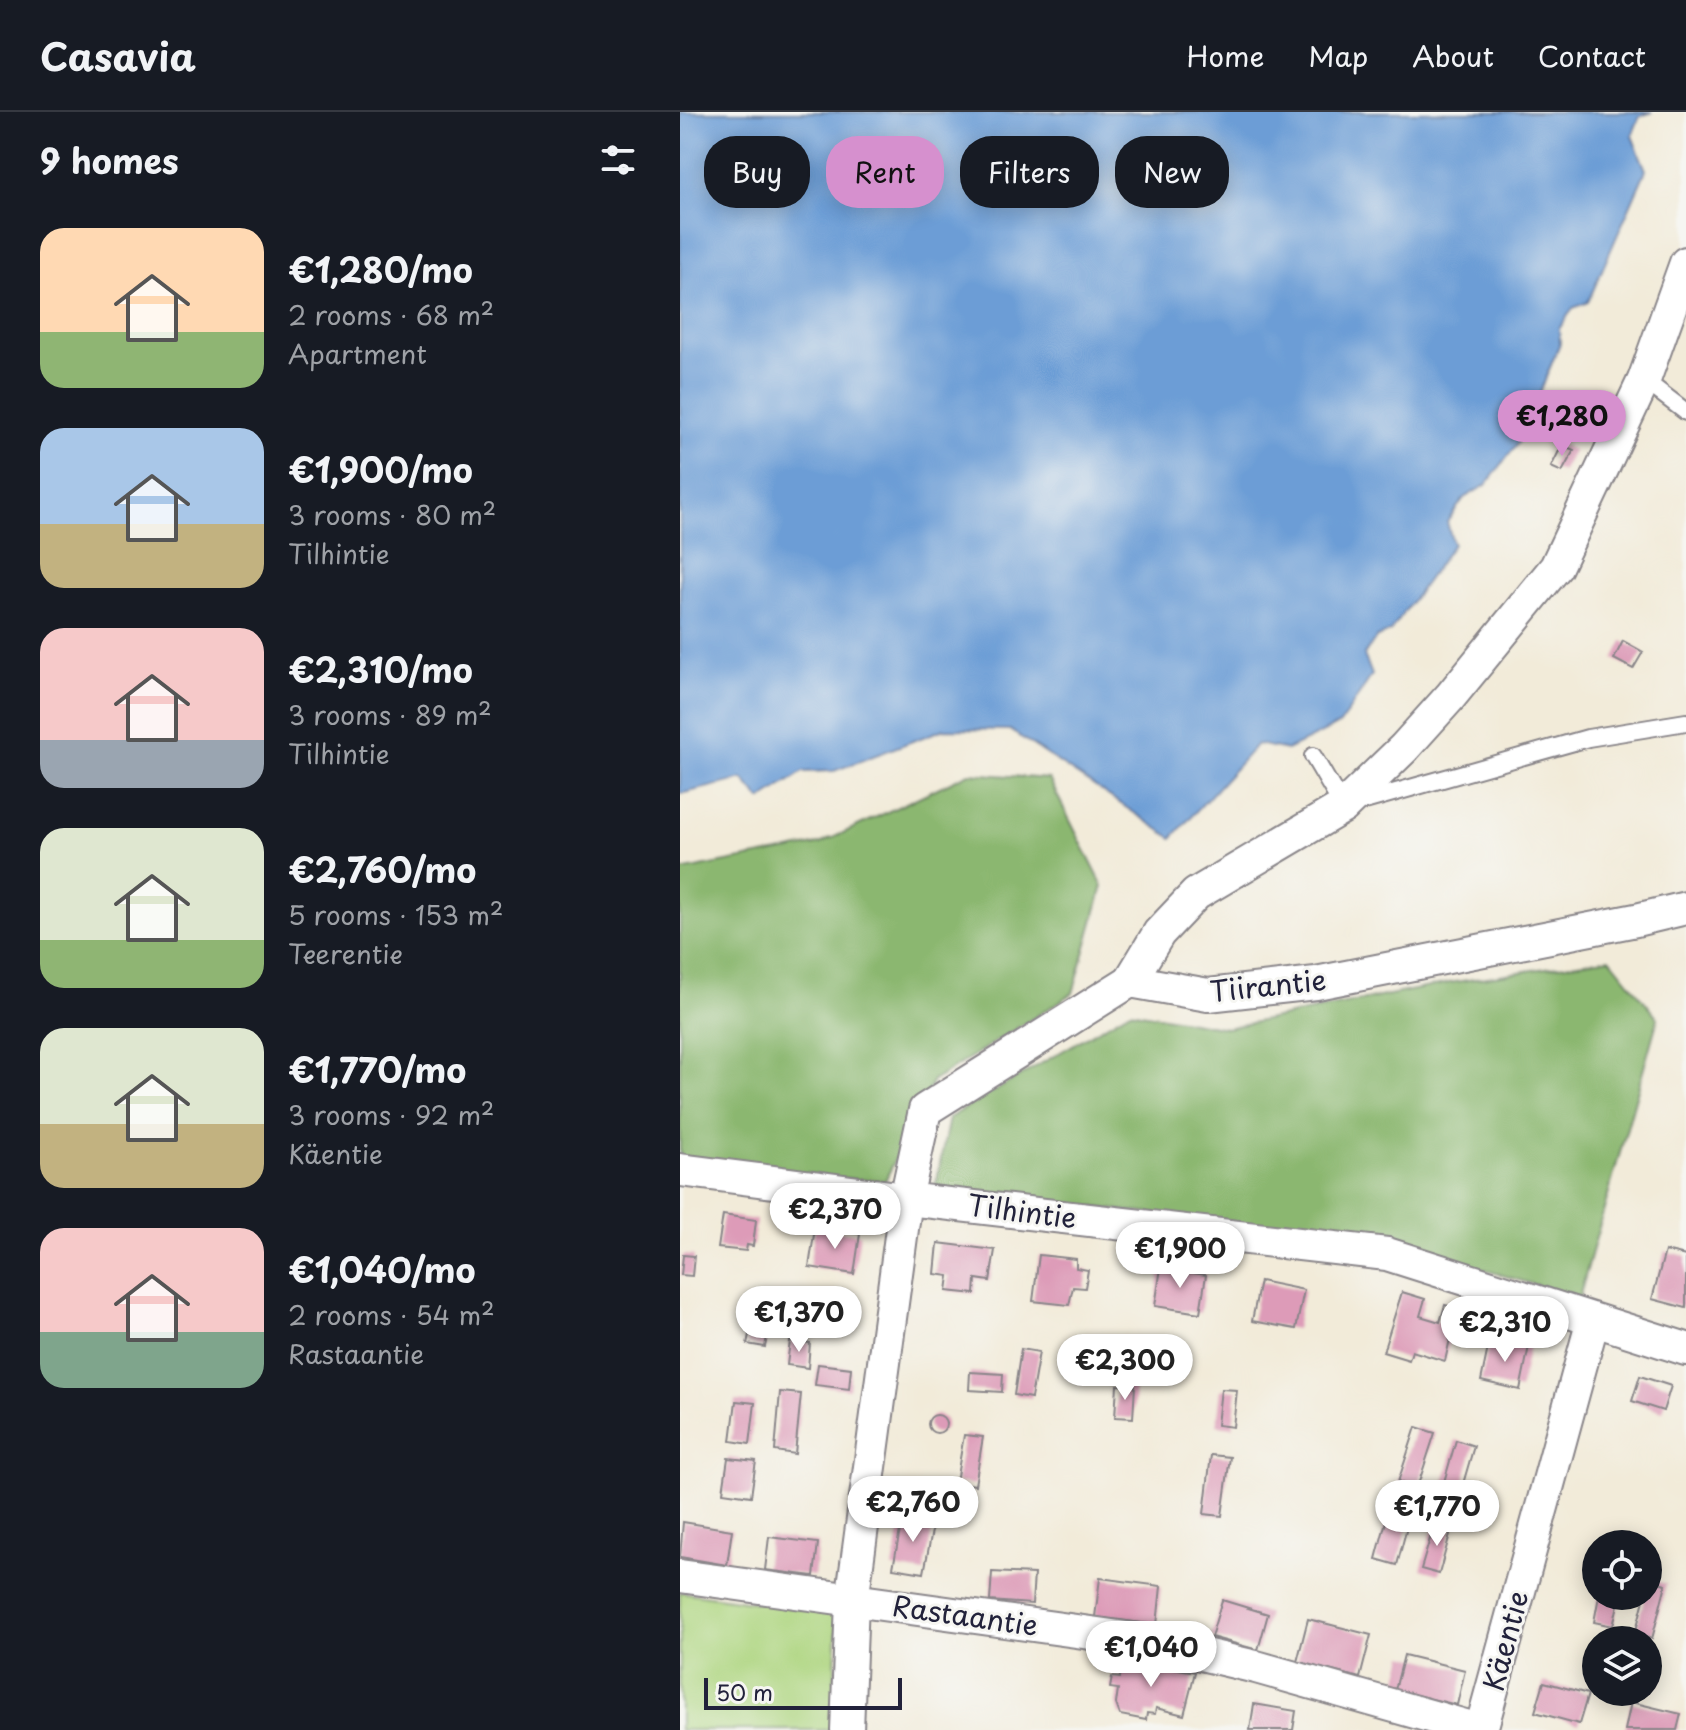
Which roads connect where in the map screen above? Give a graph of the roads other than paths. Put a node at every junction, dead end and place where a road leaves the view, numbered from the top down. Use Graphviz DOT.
graph roads {
  1 [pos="1686,263"];
  2 [pos="1644,380"];
  3 [pos="1686,412"];
  4 [pos="1686,722"];
  5 [pos="1313,756"];
  6 [pos="1343,807"];
  7 [pos="1686,908"];
  8 [pos="1130,981"];
  9 [pos="680,1170"];
  10 [pos="906,1199"];
  11 [pos="1593,1320"];
  12 [pos="1686,1349"];
  13 [pos="680,1576"];
  14 [pos="852,1601"];
  15 [pos="847,1730"];
  16 [pos="1480,1730"];
  1 -- 2 [label="street"];
  2 -- 3 [label="lane"];
  2 -- 6 [label="street"];
  4 -- 6 [label="lane"];
  5 -- 6 [label="lane"];
  6 -- 8 [label="street"];
  7 -- 8 [label="street, Tiirantie"];
  8 -- 10 [label="street"];
  9 -- 10 [label="street, Tilhintie"];
  10 -- 11 [label="street, Tilhintie"];
  10 -- 14 [label="street"];
  11 -- 12 [label="street, Tilhintie"];
  11 -- 16 [label="street, Käentie"];
  13 -- 14 [label="street, Rastaantie"];
  14 -- 15 [label="street"];
  14 -- 16 [label="street, Rastaantie"];
}
